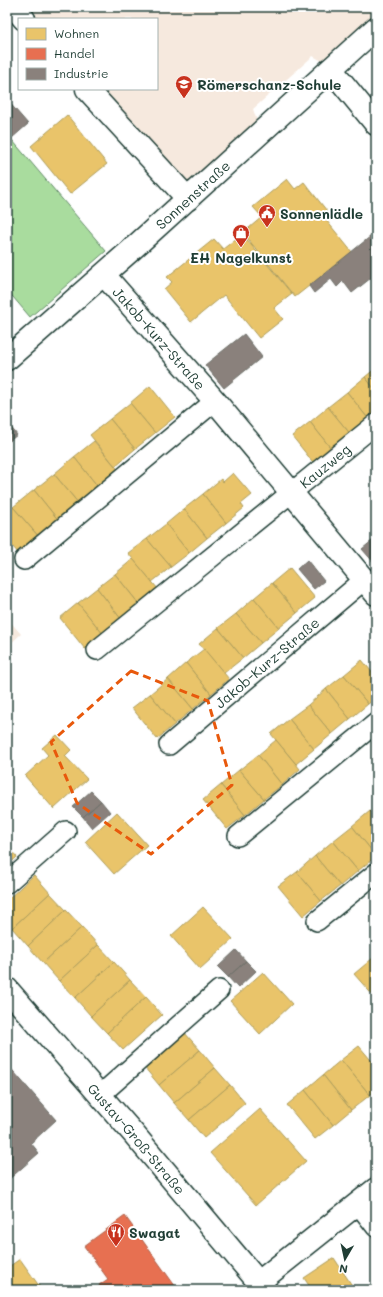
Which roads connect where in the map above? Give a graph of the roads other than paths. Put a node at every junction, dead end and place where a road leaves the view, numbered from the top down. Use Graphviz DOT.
graph roads {
  1 [pos="14,7"];
  2 [pos="23,18"];
  3 [pos="376,28"];
  4 [pos="331,69"];
  5 [pos="89,90"];
  6 [pos="376,124"];
  7 [pos="188,199"];
  8 [pos="104,275"];
  9 [pos="7,359"];
  10 [pos="215,401"];
  11 [pos="376,424"];
  12 [pos="292,492"];
  13 [pos="24,560"];
  14 [pos="370,587"];
  15 [pos="97,650"];
  16 [pos="376,722"];
  17 [pos="169,745"];
  18 [pos="66,831"];
  19 [pos="238,836"];
  20 [pos="376,873"];
  21 [pos="7,883"];
  22 [pos="317,921"];
  23 [pos="7,989"];
  24 [pos="219,990"];
  25 [pos="100,1096"];
  26 [pos="376,1189"];
  27 [pos="358,1204"];
  28 [pos="376,1227"];
  29 [pos="262,1286"];
  1 -- 2 [label="street"];
  3 -- 4 [label="street, Sonnenstraße"];
  4 -- 6 [label="street"];
  4 -- 7 [label="street, Sonnenstraße"];
  5 -- 7 [label="street"];
  7 -- 8 [label="street, Sonnenstraße"];
  8 -- 9 [label="street, Sonnenstraße"];
  8 -- 10 [label="street, Jakob-Kurz-Straße"];
  10 -- 12 [label="street, Jakob-Kurz-Straße"];
  10 -- 13 [label="lane, Jakob-Kurz-Straße"];
  11 -- 12 [label="lane, Kauzweg"];
  12 -- 14 [label="street, Jakob-Kurz-Straße"];
  12 -- 15 [label="lane"];
  14 -- 17 [label="lane, Jakob-Kurz-Straße"];
  16 -- 19 [label="lane"];
  18 -- 21 [label="lane"];
  20 -- 22 [label="lane"];
  23 -- 25 [label="street, Gustav-Groß-Straße"];
  24 -- 25 [label="lane"];
  25 -- 29 [label="street, Gustav-Groß-Straße"];
  26 -- 27 [label="street"];
  27 -- 28 [label="lane"];
  27 -- 29 [label="street"];
}
